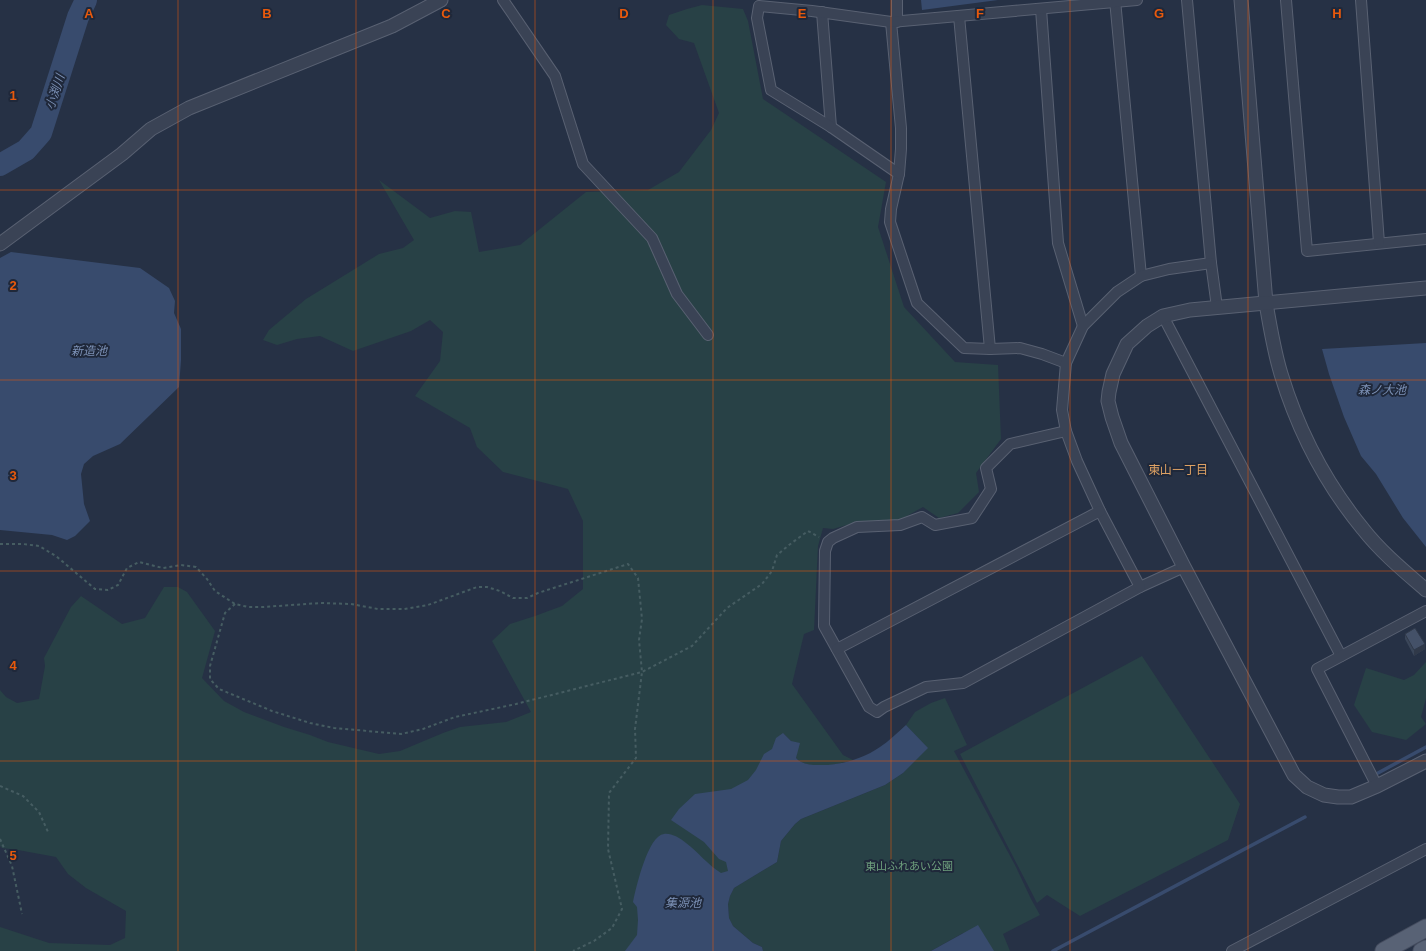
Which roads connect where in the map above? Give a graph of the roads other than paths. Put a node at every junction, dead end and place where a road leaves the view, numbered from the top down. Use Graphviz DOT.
graph roads {
  1 [pos="441,0"];
  2 [pos="503,0"];
  3 [pos="897,0"];
  4 [pos="1137,0"];
  5 [pos="1186,0"];
  6 [pos="1241,0"];
  7 [pos="1286,0"];
  8 [pos="1360,0"];
  9 [pos="1115,1"];
  10 [pos="1041,9"];
  11 [pos="822,12"];
  12 [pos="959,16"];
  13 [pos="894,22"];
  14 [pos="831,127"];
  15 [pos="899,174"];
  16 [pos="1426,240"];
  17 [pos="1379,243"];
  18 [pos="0,244"];
  19 [pos="1210,263"];
  20 [pos="1141,276"];
  21 [pos="1426,288"];
  22 [pos="1266,303"];
  23 [pos="1217,307"];
  24 [pos="1164,316"];
  25 [pos="1083,326"];
  26 [pos="708,335"];
  27 [pos="990,349"];
  28 [pos="1066,363"];
  29 [pos="1066,431"];
  30 [pos="1100,512"];
  31 [pos="1184,567"];
  32 [pos="1140,587"];
  33 [pos="1426,590"];
  34 [pos="1426,611"];
  35 [pos="837,649"];
  36 [pos="1341,656"];
  37 [pos="1426,761"];
  38 [pos="1377,786"];
  39 [pos="1426,849"];
  40 [pos="1426,928"];
  41 [pos="1426,949"];
  42 [pos="1232,951"];
  43 [pos="1384,951"];
  44 [pos="1422,951"];
  1 -- 18 [label="street"];
  2 -- 26 [label="street"];
  3 -- 13 [label="street"];
  4 -- 9 [label="street"];
  5 -- 19 [label="street"];
  6 -- 22 [label="street"];
  7 -- 17 [label="street"];
  8 -- 17 [label="street"];
  9 -- 10 [label="street"];
  9 -- 20 [label="street"];
  10 -- 12 [label="street"];
  10 -- 25 [label="street"];
  11 -- 13 [label="street"];
  11 -- 14 [label="street"];
  11 -- 14 [label="street"];
  12 -- 13 [label="street"];
  12 -- 27 [label="street"];
  13 -- 15 [label="street"];
  14 -- 15 [label="street"];
  15 -- 27 [label="street"];
  16 -- 17 [label="street"];
  19 -- 20 [label="street"];
  19 -- 23 [label="street"];
  20 -- 25 [label="street"];
  21 -- 22 [label="street"];
  22 -- 23 [label="street"];
  22 -- 33 [label="street"];
  23 -- 24 [label="street"];
  24 -- 31 [label="street"];
  24 -- 36 [label="street"];
  25 -- 28 [label="street"];
  27 -- 28 [label="street"];
  28 -- 29 [label="street"];
  29 -- 30 [label="street"];
  29 -- 35 [label="street"];
  30 -- 32 [label="street"];
  30 -- 35 [label="street"];
  31 -- 32 [label="street"];
  31 -- 38 [label="street"];
  32 -- 35 [label="street"];
  34 -- 36 [label="street"];
  36 -- 38 [label="street"];
  37 -- 38 [label="street"];
  39 -- 42 [label="street"];
  40 -- 43 [label="main road"];
  41 -- 44 [label="main road"];
}
